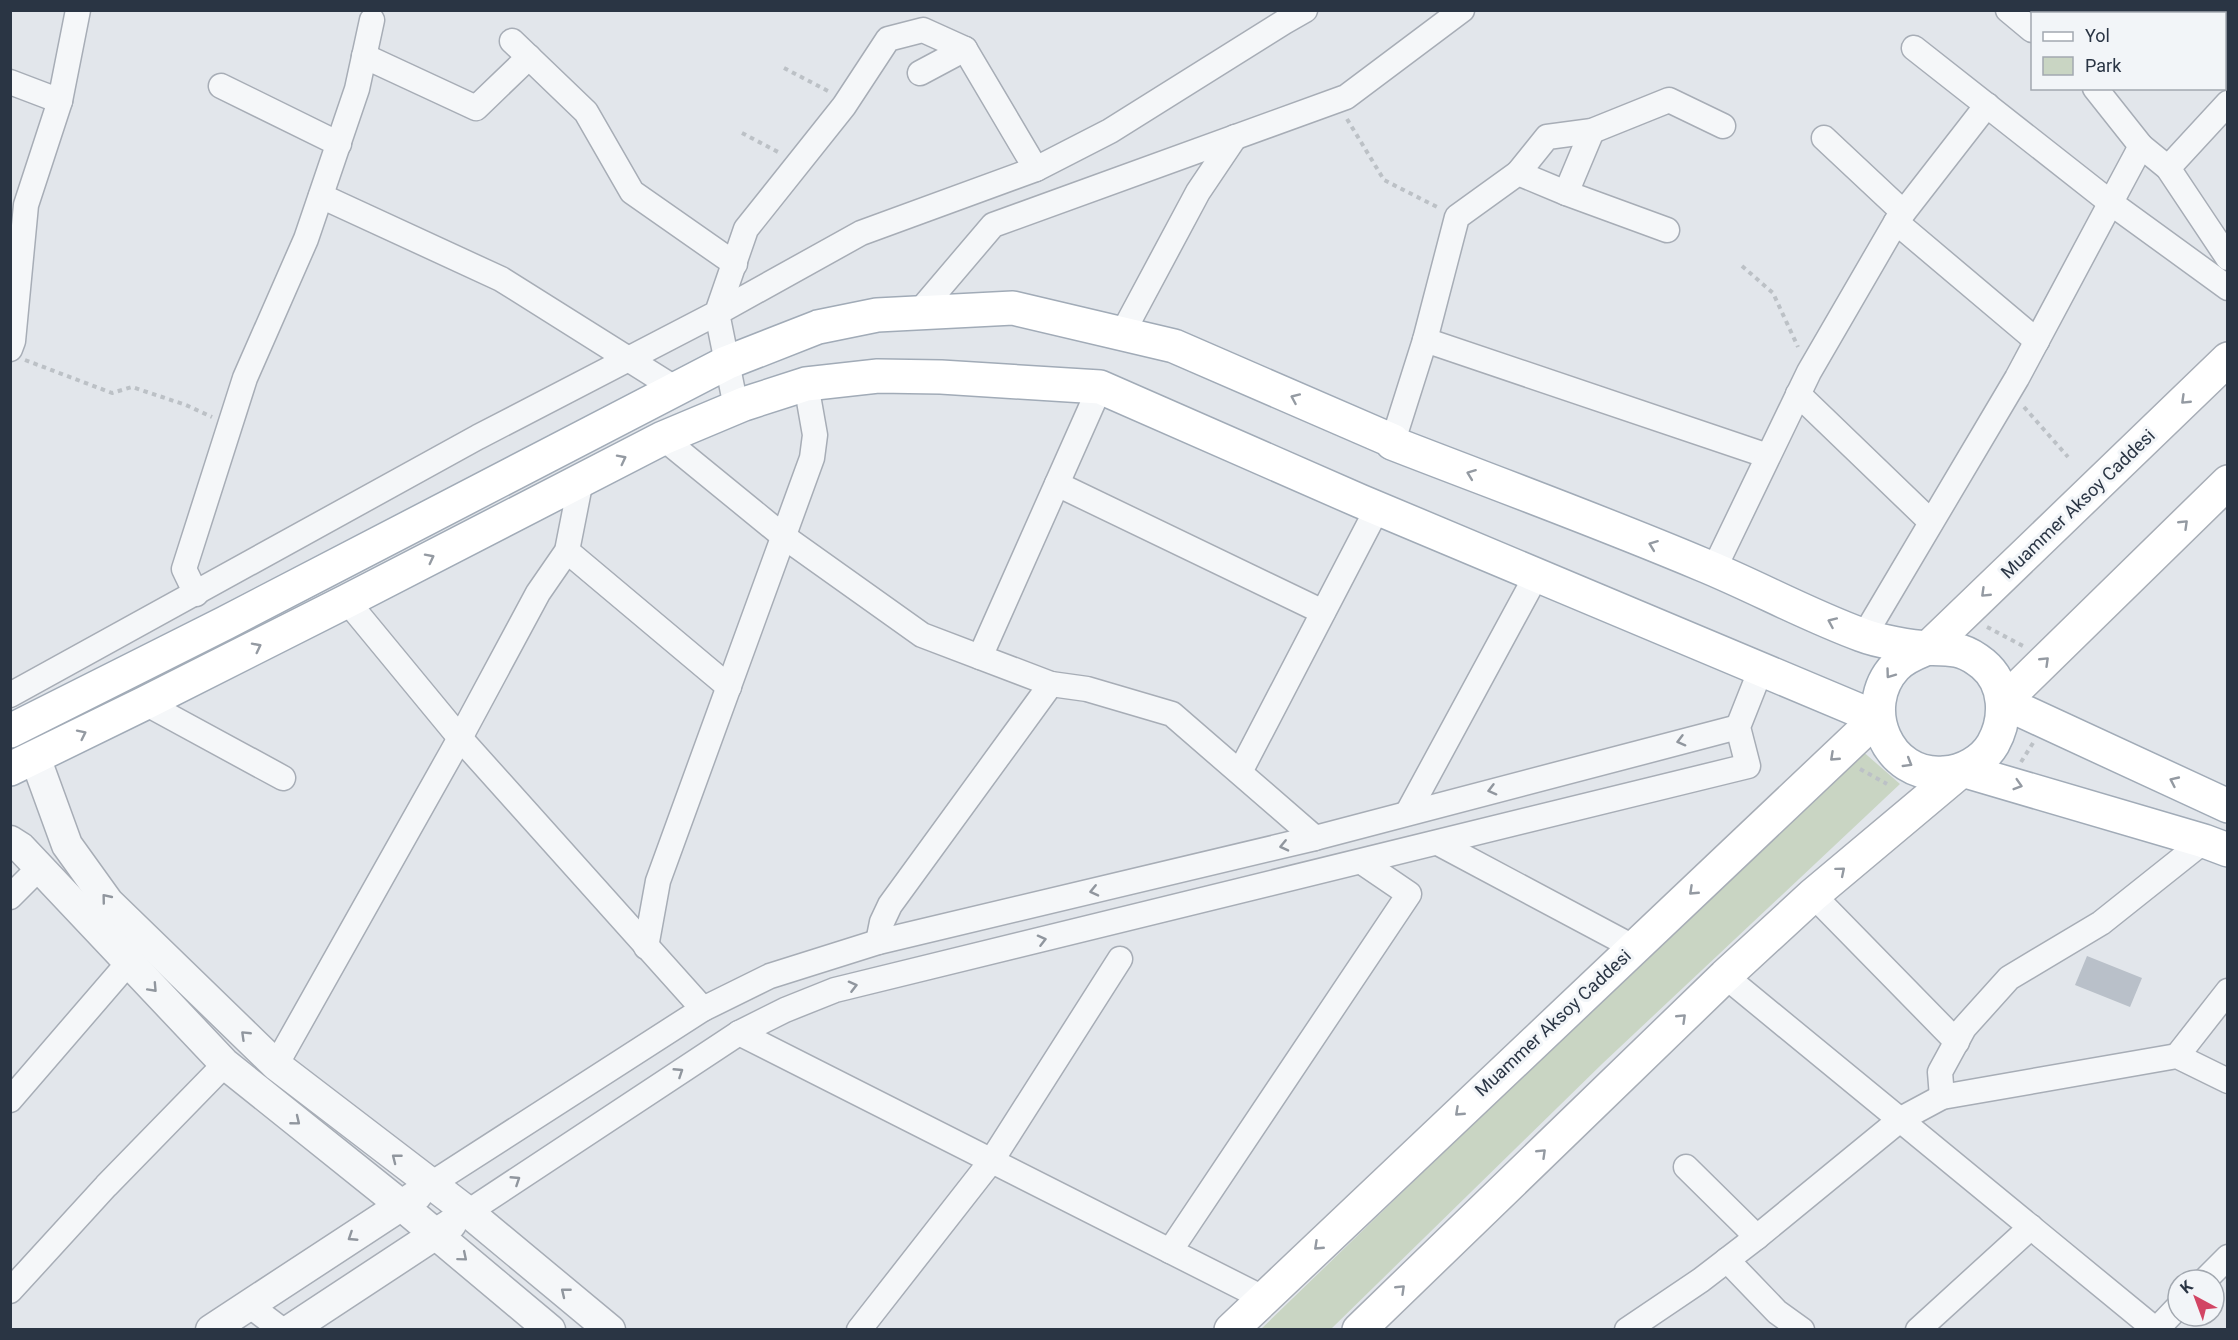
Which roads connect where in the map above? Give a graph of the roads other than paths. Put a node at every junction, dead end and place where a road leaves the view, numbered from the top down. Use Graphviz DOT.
graph roads {
  1 [pos="78,10"];
  2 [pos="1305,10"];
  3 [pos="1462,10"];
  4 [pos="2008,10"];
  5 [pos="372,20"];
  6 [pos="2031,29"];
  7 [pos="1914,48"];
  8 [pos="965,49"];
  9 [pos="364,56"];
  10 [pos="920,73"];
  11 [pos="10,82"];
  12 [pos="220,86"];
  13 [pos="2097,90"];
  14 [pos="60,101"];
  15 [pos="2228,103"];
  16 [pos="1987,105"];
  17 [pos="1723,126"];
  18 [pos="1592,131"];
  19 [pos="1235,137"];
  20 [pos="1824,138"];
  21 [pos="339,144"];
  22 [pos="2141,146"];
  23 [pos="2168,168"];
  24 [pos="1036,170"];
  25 [pos="1518,173"];
  26 [pos="1566,193"];
  27 [pos="321,196"];
  28 [pos="2111,203"];
  29 [pos="1900,217"];
  30 [pos="1667,230"];
  31 [pos="2228,258"];
  32 [pos="735,264"];
  33 [pos="2228,288"];
  34 [pos="919,312"];
  35 [pos="717,313"];
  36 [pos="1122,334"];
  37 [pos="1425,340"];
  38 [pos="2037,341"];
  39 [pos="16,354"];
  40 [pos="2228,359"];
  41 [pos="629,360"];
  42 [pos="726,363"];
  43 [pos="806,384"];
  44 [pos="1100,387"];
  45 [pos="676,389"];
  46 [pos="1798,394"];
  47 [pos="736,407"];
  48 [pos="663,438"];
  49 [pos="1393,441"];
  50 [pos="1768,456"];
  51 [pos="581,480"];
  52 [pos="2228,482"];
  53 [pos="1058,484"];
  54 [pos="1377,509"];
  55 [pos="1931,522"];
  56 [pos="783,536"];
  57 [pos="567,551"];
  58 [pos="1714,569"];
  59 [pos="1536,576"];
  60 [pos="196,594"];
  61 [pos="347,601"];
  62 [pos="1323,612"];
  63 [pos="1863,636"];
  64 [pos="1928,648"];
  65 [pos="980,657"];
  66 [pos="1761,669"];
  67 [pos="1051,684"];
  68 [pos="729,687"];
  69 [pos="11,694"];
  70 [pos="2003,702"];
  71 [pos="146,703"];
  72 [pos="1877,718"];
  73 [pos="1738,726"];
  74 [pos="17,728"];
  75 [pos="460,738"];
  76 [pos="23,763"];
  77 [pos="1962,770"];
  78 [pos="1240,772"];
  79 [pos="283,778"];
  80 [pos="2228,806"];
  81 [pos="1408,812"];
  82 [pos="1315,838"];
  83 [pos="10,841"];
  84 [pos="1438,843"];
  85 [pos="2216,845"];
  86 [pos="1362,862"];
  87 [pos="39,868"];
  88 [pos="1813,895"];
  89 [pos="10,897"];
  90 [pos="878,942"];
  91 [pos="646,947"];
  92 [pos="1634,947"];
  93 [pos="1120,959"];
  94 [pos="129,962"];
  95 [pos="1725,976"];
  96 [pos="2228,991"];
  97 [pos="703,1009"];
  98 [pos="739,1033"];
  99 [pos="1957,1042"];
  100 [pos="2176,1056"];
  101 [pos="225,1064"];
  102 [pos="276,1065"];
  103 [pos="2226,1082"];
  104 [pos="1942,1097"];
  105 [pos="10,1100"];
  106 [pos="1901,1119"];
  107 [pos="992,1161"];
  108 [pos="1686,1167"];
  109 [pos="431,1184"];
  110 [pos="401,1206"];
  111 [pos="468,1212"];
  112 [pos="2031,1227"];
  113 [pos="436,1234"];
  114 [pos="1757,1238"];
  115 [pos="1170,1251"];
  116 [pos="2228,1257"];
  117 [pos="1727,1260"];
  118 [pos="2217,1268"];
  119 [pos="10,1291"];
  120 [pos="1263,1298"];
  121 [pos="249,1305"];
  122 [pos="211,1329"];
  123 [pos="282,1329"];
  124 [pos="290,1329"];
  125 [pos="550,1329"];
  126 [pos="610,1329"];
  127 [pos="860,1329"];
  128 [pos="1231,1329"];
  129 [pos="1359,1329"];
  130 [pos="1627,1329"];
  131 [pos="1802,1329"];
  132 [pos="1918,1329"];
  133 [pos="2156,1329"];
  1 -- 14 [label="street"];
  2 -- 24 [label="street"];
  3 -- 19 [label="street"];
  4 -- 6 [label="street"];
  5 -- 9 [label="street"];
  7 -- 16 [label="street"];
  8 -- 10 [label="street"];
  8 -- 24 [label="street"];
  8 -- 32 [label="street"];
  9 -- 21 [label="street"];
  9 -- 32 [label="street"];
  11 -- 14 [label="street"];
  12 -- 21 [label="street"];
  13 -- 22 [label="street"];
  14 -- 39 [label="street"];
  15 -- 23 [label="street"];
  16 -- 28 [label="street"];
  16 -- 29 [label="street"];
  17 -- 18 [label="street"];
  18 -- 25 [label="street"];
  18 -- 26 [label="street"];
  19 -- 34 [label="street"];
  19 -- 36 [label="street"];
  20 -- 29 [label="street"];
  21 -- 27 [label="street"];
  22 -- 23 [label="street"];
  22 -- 28 [label="street"];
  23 -- 31 [label="street"];
  24 -- 35 [label="street"];
  25 -- 26 [label="street"];
  25 -- 37 [label="street"];
  26 -- 30 [label="street"];
  27 -- 41 [label="street"];
  27 -- 60 [label="street"];
  28 -- 33 [label="street"];
  28 -- 38 [label="street"];
  29 -- 38 [label="street"];
  29 -- 46 [label="street"];
  32 -- 35 [label="street"];
  34 -- 36 [label="main road"];
  34 -- 42 [label="main road"];
  35 -- 41 [label="street"];
  35 -- 42 [label="street"];
  49 -- 36 [label="main road, one-way"];
  37 -- 49 [label="street"];
  37 -- 50 [label="street"];
  38 -- 55 [label="street"];
  40 -- 64 [label="main road, Muammer Aksoy Caddesi, one-way"];
  41 -- 45 [label="street"];
  41 -- 60 [label="street"];
  42 -- 45 [label="main road"];
  42 -- 47 [label="street"];
  43 -- 44 [label="main road"];
  43 -- 47 [label="main road"];
  43 -- 56 [label="street"];
  44 -- 53 [label="street"];
  44 -- 54 [label="main road"];
  45 -- 74 [label="main road"];
  46 -- 50 [label="street"];
  46 -- 55 [label="street"];
  47 -- 48 [label="main road"];
  51 -- 48 [label="main road, one-way"];
  48 -- 56 [label="street"];
  58 -- 49 [label="main road, one-way"];
  50 -- 58 [label="street"];
  51 -- 57 [label="street"];
  61 -- 51 [label="main road, one-way"];
  70 -- 52 [label="main road, one-way"];
  53 -- 62 [label="street"];
  53 -- 65 [label="street"];
  54 -- 59 [label="main road"];
  54 -- 62 [label="street"];
  55 -- 63 [label="street"];
  56 -- 65 [label="street"];
  56 -- 68 [label="street"];
  57 -- 68 [label="street"];
  57 -- 75 [label="street"];
  63 -- 58 [label="main road, one-way"];
  59 -- 66 [label="main road"];
  59 -- 81 [label="street"];
  60 -- 69 [label="street"];
  71 -- 61 [label="main road, one-way"];
  61 -- 75 [label="street"];
  62 -- 78 [label="street"];
  63 -- 64 [label="main road"];
  64 -- 70 [label="main road"];
  64 -- 72 [label="main road, one-way"];
  65 -- 67 [label="street"];
  66 -- 72 [label="main road"];
  66 -- 73 [label="street"];
  67 -- 78 [label="street"];
  67 -- 90 [label="street"];
  68 -- 91 [label="street"];
  69 -- 74 [label="street"];
  70 -- 77 [label="main road"];
  80 -- 70 [label="main road, one-way"];
  76 -- 71 [label="main road, one-way"];
  71 -- 79 [label="street"];
  72 -- 77 [label="main road, one-way"];
  72 -- 92 [label="main road, Muammer Aksoy Caddesi, one-way"];
  73 -- 81 [label="street, one-way"];
  73 -- 84 [label="street"];
  74 -- 76 [label="street"];
  75 -- 91 [label="street"];
  75 -- 102 [label="street"];
  102 -- 76 [label="street, one-way"];
  77 -- 85 [label="main road, one-way"];
  88 -- 77 [label="main road, one-way"];
  78 -- 82 [label="street"];
  81 -- 82 [label="street"];
  82 -- 90 [label="street, one-way"];
  83 -- 87 [label="street"];
  84 -- 86 [label="street"];
  84 -- 92 [label="street"];
  85 -- 99 [label="street"];
  98 -- 86 [label="street, one-way"];
  86 -- 115 [label="street"];
  87 -- 89 [label="street"];
  87 -- 94 [label="street"];
  88 -- 95 [label="main road"];
  88 -- 99 [label="street"];
  90 -- 97 [label="street"];
  91 -- 97 [label="street"];
  92 -- 120 [label="main road, Muammer Aksoy Caddesi, one-way"];
  93 -- 107 [label="street"];
  94 -- 101 [label="street, one-way"];
  94 -- 105 [label="street"];
  95 -- 106 [label="street"];
  129 -- 95 [label="main road, one-way"];
  96 -- 100 [label="street"];
  97 -- 109 [label="street"];
  98 -- 107 [label="street"];
  111 -- 98 [label="street, one-way"];
  99 -- 104 [label="street"];
  100 -- 103 [label="street"];
  100 -- 104 [label="street"];
  101 -- 110 [label="street, one-way"];
  101 -- 119 [label="street"];
  109 -- 102 [label="street, one-way"];
  104 -- 106 [label="street"];
  106 -- 112 [label="street"];
  106 -- 114 [label="street"];
  107 -- 115 [label="street"];
  107 -- 127 [label="street"];
  108 -- 114 [label="street"];
  109 -- 110 [label="street"];
  109 -- 111 [label="street"];
  110 -- 113 [label="street"];
  110 -- 121 [label="street, one-way"];
  111 -- 113 [label="street"];
  126 -- 111 [label="street, one-way"];
  112 -- 132 [label="street"];
  112 -- 133 [label="street"];
  113 -- 124 [label="street"];
  113 -- 125 [label="street, one-way"];
  114 -- 117 [label="street"];
  115 -- 120 [label="street"];
  116 -- 118 [label="street"];
  117 -- 130 [label="street"];
  117 -- 131 [label="street"];
  120 -- 128 [label="main road, Muammer Aksoy Caddesi"];
  121 -- 122 [label="street"];
  121 -- 123 [label="street"];
}
